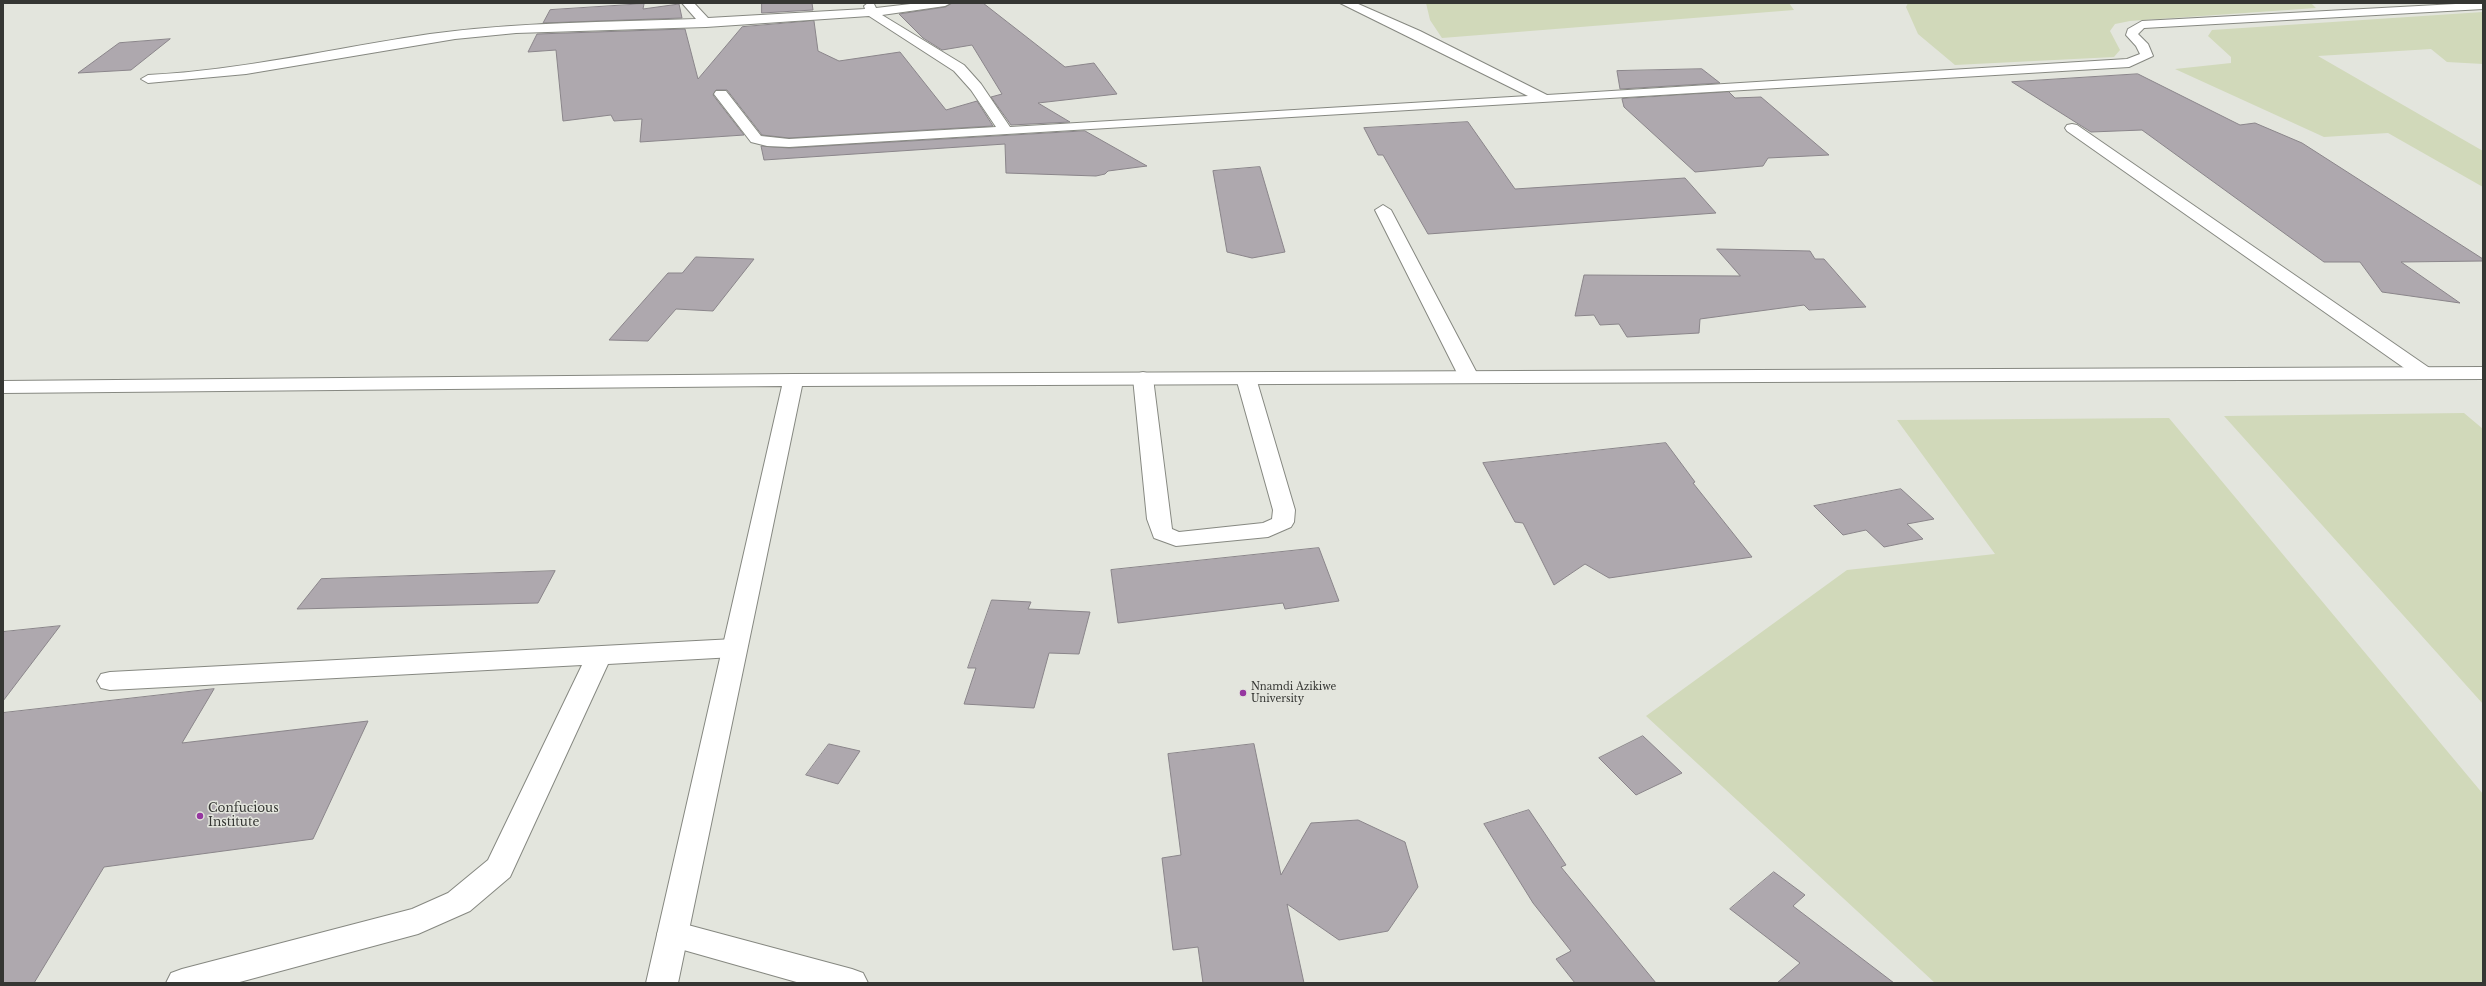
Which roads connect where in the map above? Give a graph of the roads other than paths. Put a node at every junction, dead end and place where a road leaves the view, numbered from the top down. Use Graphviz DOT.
graph roads {
  1 [pos="688,3"];
  2 [pos="945,3"];
  3 [pos="1346,3"];
  4 [pos="2483,6"];
  5 [pos="870,8"];
  6 [pos="706,22"];
  7 [pos="148,79"];
  8 [pos="721,94"];
  9 [pos="1546,99"];
  10 [pos="2072,128"];
  11 [pos="1006,131"];
  12 [pos="1383,210"];
  13 [pos="2483,373"];
  14 [pos="2424,374"];
  15 [pos="1469,377"];
  16 [pos="1143,378"];
  17 [pos="1246,378"];
  18 [pos="793,380"];
  19 [pos="3,387"];
  20 [pos="734,648"];
  21 [pos="600,654"];
  22 [pos="110,681"];
  23 [pos="673,934"];
  24 [pos="182,983"];
  25 [pos="662,983"];
  26 [pos="852,983"];
  1 -- 6 [label="street"];
  2 -- 5 [label="street"];
  3 -- 9 [label="street"];
  4 -- 9 [label="street"];
  5 -- 6 [label="street"];
  5 -- 11 [label="street"];
  6 -- 7 [label="street"];
  8 -- 11 [label="street"];
  9 -- 11 [label="street"];
  10 -- 14 [label="street"];
  12 -- 15 [label="street"];
  13 -- 14 [label="street"];
  14 -- 15 [label="street"];
  15 -- 17 [label="street"];
  16 -- 17 [label="street"];
  16 -- 17 [label="street"];
  16 -- 18 [label="street"];
  18 -- 19 [label="street"];
  18 -- 20 [label="street"];
  20 -- 21 [label="street"];
  20 -- 23 [label="street"];
  21 -- 22 [label="street"];
  21 -- 24 [label="street"];
  23 -- 25 [label="street"];
  23 -- 26 [label="street"];
}
